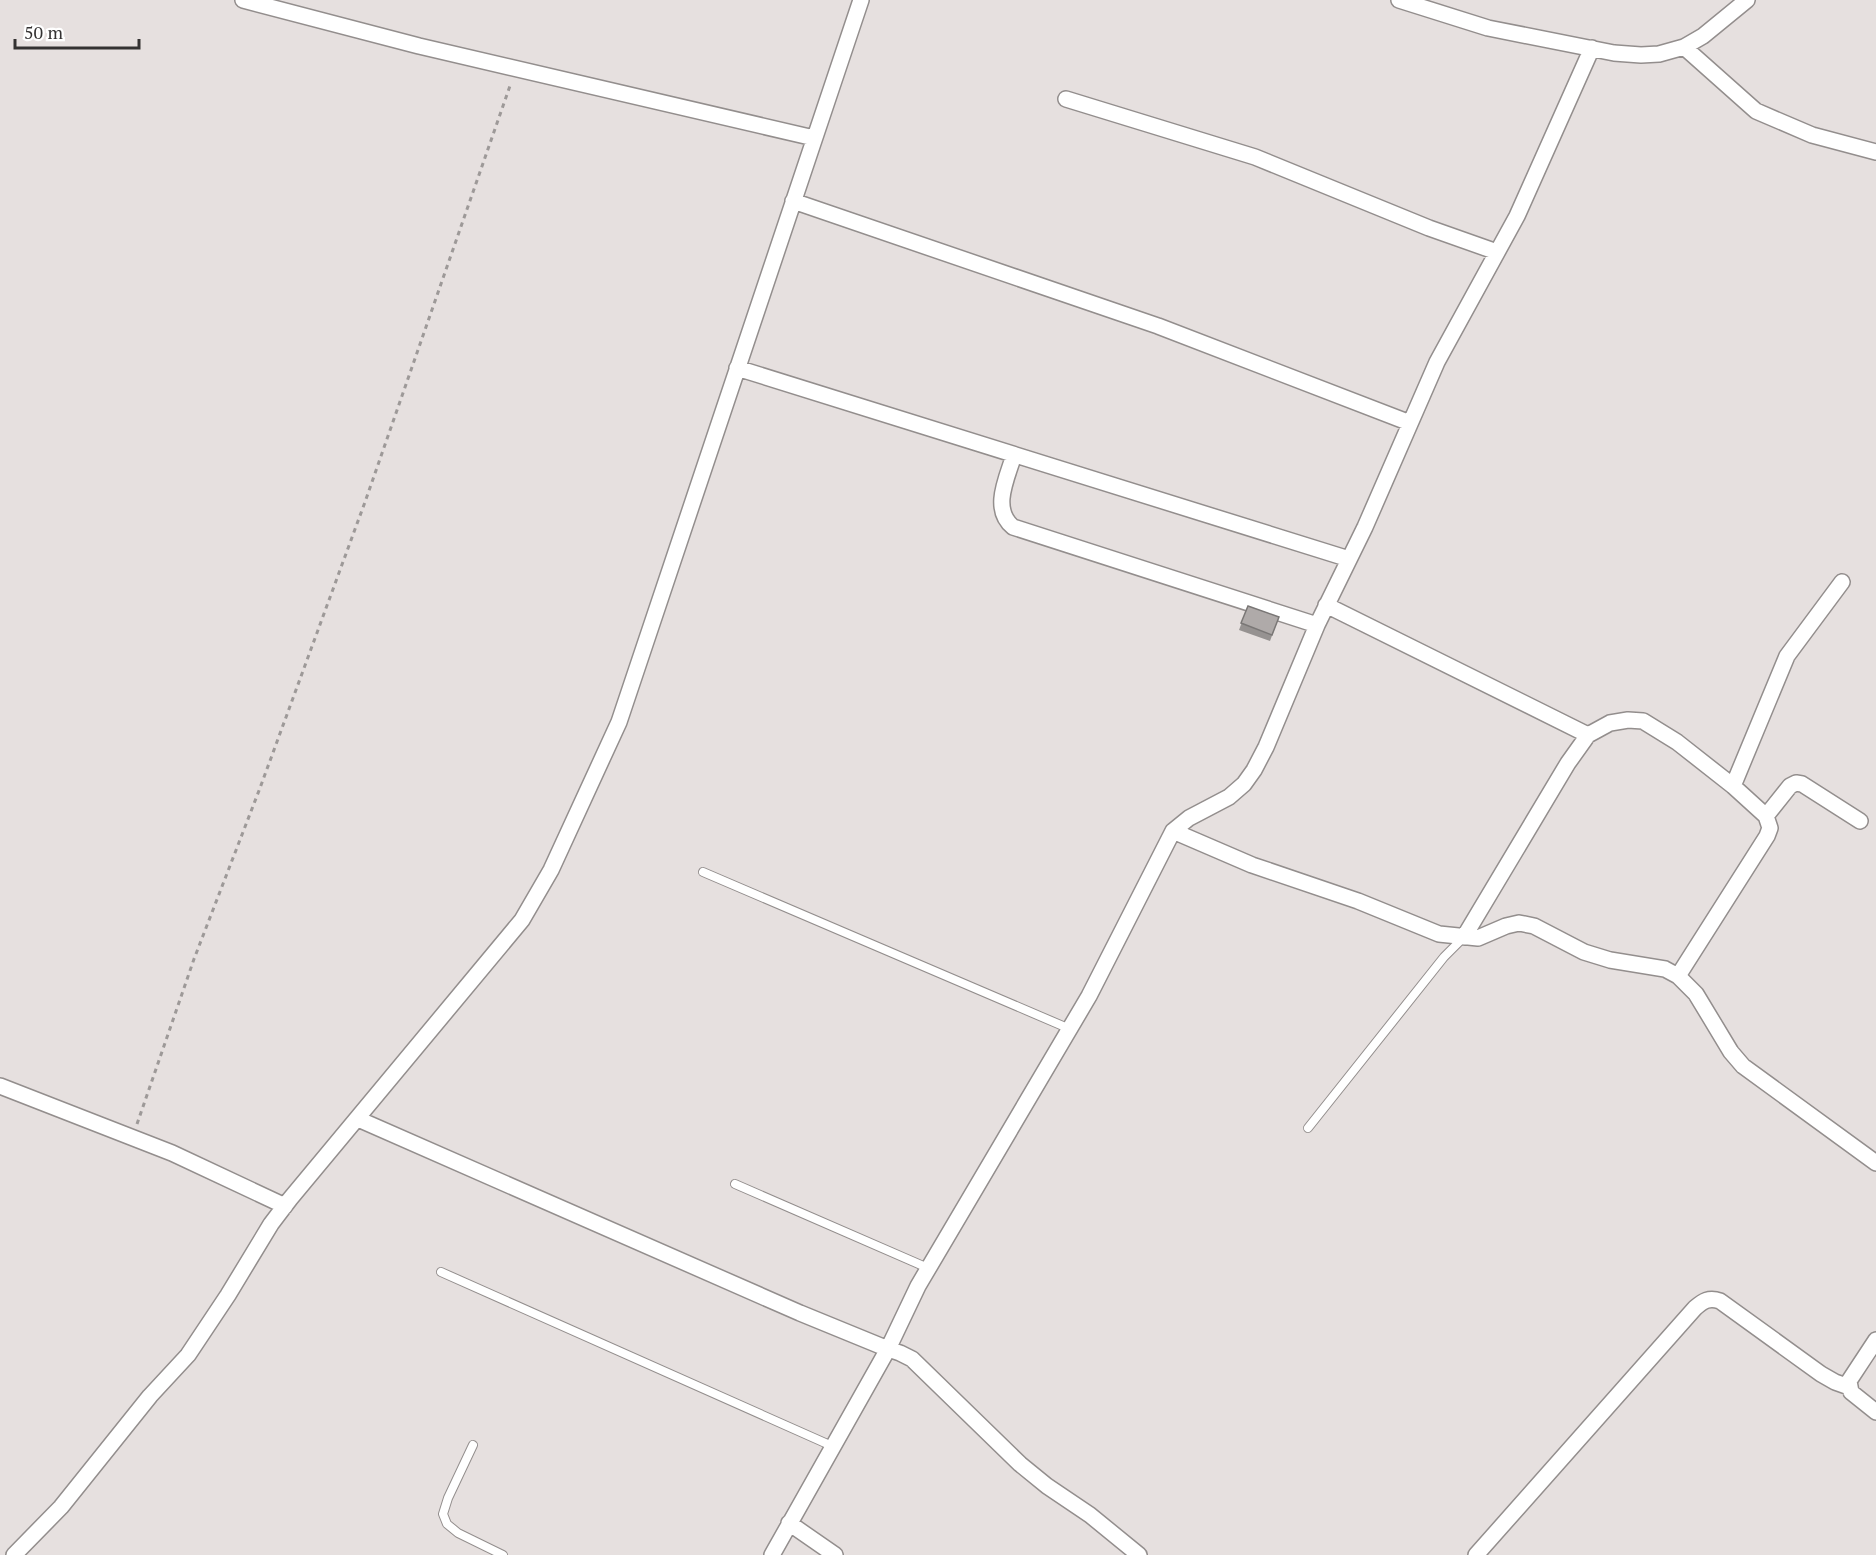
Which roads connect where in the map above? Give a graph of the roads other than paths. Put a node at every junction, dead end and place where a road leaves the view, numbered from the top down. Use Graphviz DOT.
graph roads {
  1 [pos="243,0"];
  2 [pos="861,0"];
  3 [pos="1399,0"];
  4 [pos="1747,0"];
  5 [pos="278,4"];
  6 [pos="1684,47"];
  7 [pos="1592,48"];
  8 [pos="1066,99"];
  9 [pos="814,138"];
  10 [pos="1876,152"];
  11 [pos="793,201"];
  12 [pos="1497,252"];
  13 [pos="737,368"];
  14 [pos="1410,423"];
  15 [pos="1014,455"];
  16 [pos="1349,559"];
  17 [pos="1842,582"];
  18 [pos="1326,605"];
  19 [pos="1317,625"];
  20 [pos="1588,735"];
  21 [pos="1733,786"];
  22 [pos="1766,816"];
  23 [pos="1860,821"];
  24 [pos="1173,831"];
  25 [pos="703,872"];
  26 [pos="1464,937"];
  27 [pos="1678,976"];
  28 [pos="1070,1029"];
  29 [pos="0,1086"];
  30 [pos="358,1119"];
  31 [pos="1308,1128"];
  32 [pos="1876,1163"];
  33 [pos="735,1184"];
  34 [pos="285,1206"];
  35 [pos="928,1268"];
  36 [pos="441,1272"];
  37 [pos="1876,1340"];
  38 [pos="888,1349"];
  39 [pos="1849,1387"];
  40 [pos="1876,1412"];
  41 [pos="472,1445"];
  42 [pos="832,1446"];
  43 [pos="789,1523"];
  44 [pos="14,1555"];
  45 [pos="503,1555"];
  46 [pos="772,1555"];
  47 [pos="835,1555"];
  48 [pos="1139,1555"];
  49 [pos="1476,1555"];
  1 -- 5 [label="street"];
  2 -- 9 [label="street"];
  3 -- 7 [label="street"];
  4 -- 6 [label="street"];
  5 -- 9 [label="street"];
  6 -- 7 [label="street"];
  6 -- 10 [label="street"];
  7 -- 12 [label="street"];
  8 -- 12 [label="street"];
  9 -- 11 [label="street"];
  11 -- 13 [label="street"];
  11 -- 14 [label="street"];
  12 -- 14 [label="street"];
  13 -- 15 [label="street"];
  13 -- 30 [label="street"];
  14 -- 16 [label="street"];
  15 -- 16 [label="street"];
  15 -- 19 [label="street"];
  16 -- 18 [label="street"];
  17 -- 21 [label="street"];
  18 -- 19 [label="street"];
  18 -- 20 [label="street"];
  19 -- 24 [label="street"];
  20 -- 21 [label="street"];
  20 -- 26 [label="street"];
  21 -- 22 [label="street"];
  22 -- 23 [label="street"];
  22 -- 27 [label="street"];
  24 -- 26 [label="street"];
  24 -- 28 [label="street"];
  25 -- 28 [label="lane"];
  26 -- 27 [label="street"];
  26 -- 31 [label="lane"];
  27 -- 32 [label="street"];
  28 -- 35 [label="street"];
  29 -- 34 [label="street"];
  30 -- 34 [label="street"];
  30 -- 38 [label="street"];
  33 -- 35 [label="lane"];
  34 -- 44 [label="street"];
  35 -- 38 [label="street"];
  36 -- 42 [label="lane"];
  37 -- 39 [label="street"];
  38 -- 42 [label="street"];
  38 -- 48 [label="street"];
  39 -- 40 [label="street"];
  39 -- 49 [label="street"];
  41 -- 45 [label="lane"];
  42 -- 43 [label="street"];
  43 -- 46 [label="street"];
  43 -- 47 [label="street"];
}
